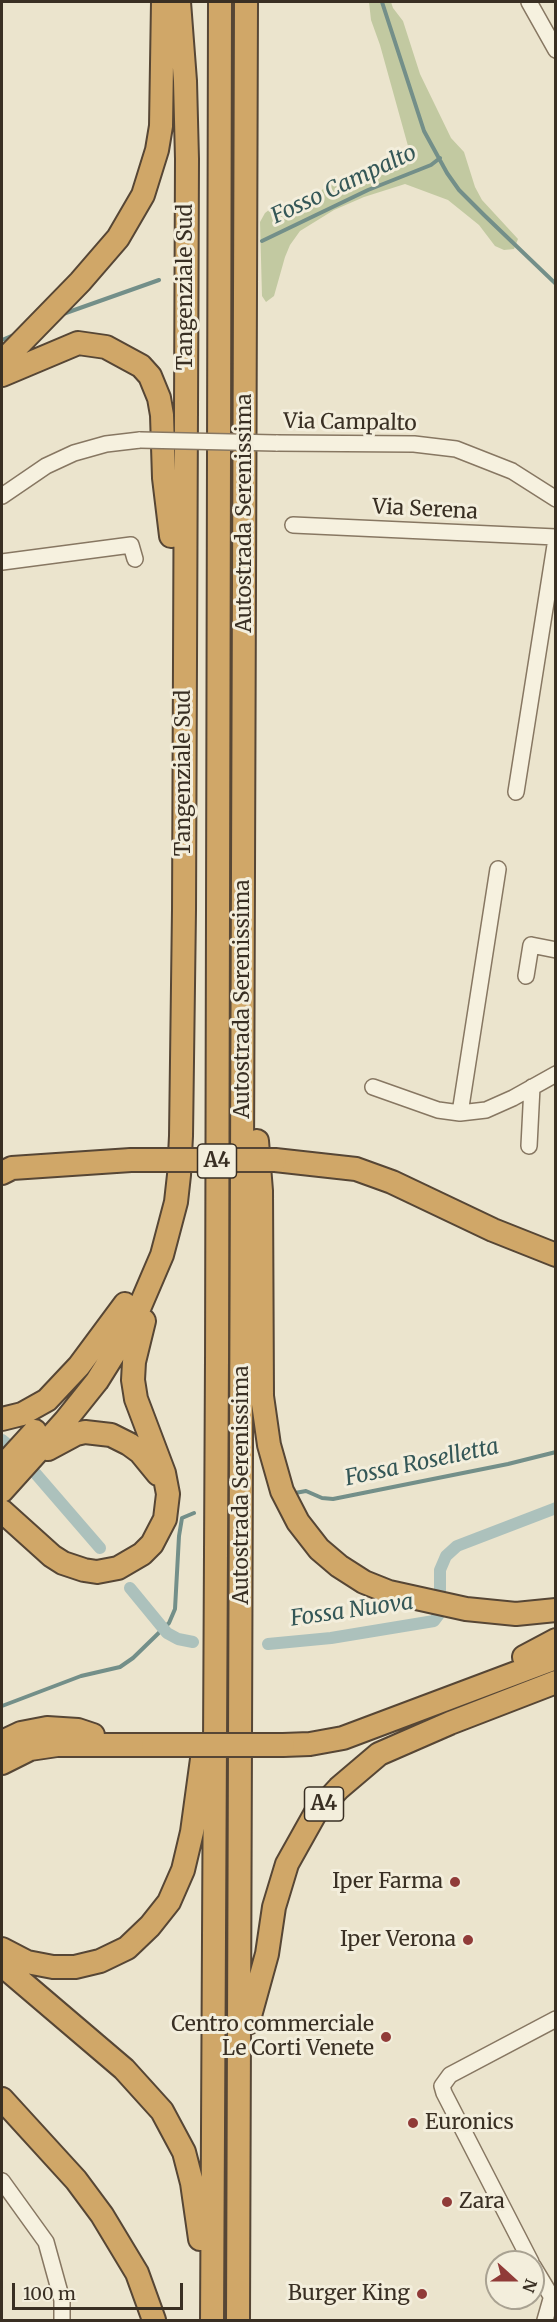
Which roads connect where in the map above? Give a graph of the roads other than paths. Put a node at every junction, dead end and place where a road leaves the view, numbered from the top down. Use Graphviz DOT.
graph roads {
  1 [pos="163,2"];
  2 [pos="178,2"];
  3 [pos="220,2"];
  4 [pos="246,2"];
  5 [pos="528,2"];
  6 [pos="555,51"];
  7 [pos="2,362"];
  8 [pos="2,375"];
  9 [pos="2,496"];
  10 [pos="555,499"];
  11 [pos="293,525"];
  12 [pos="171,536"];
  13 [pos="555,538"];
  14 [pos="135,559"];
  15 [pos="2,562"];
  16 [pos="516,792"];
  17 [pos="498,869"];
  18 [pos="555,950"];
  19 [pos="526,976"];
  20 [pos="243,1053"];
  21 [pos="555,1074"];
  22 [pos="373,1087"];
  23 [pos="532,1087"];
  24 [pos="460,1113"];
  25 [pos="529,1146"];
  26 [pos="2,1173"];
  27 [pos="162,1255"];
  28 [pos="555,1255"];
  29 [pos="125,1304"];
  30 [pos="2,1419"];
  31 [pos="28,1461"];
  32 [pos="2,1467"];
  33 [pos="168,1494"];
  34 [pos="2,1505"];
  35 [pos="555,1610"];
  36 [pos="555,1640"];
  37 [pos="215,1650"];
  38 [pos="555,1658"];
  39 [pos="555,1682"];
  40 [pos="435,1704"];
  41 [pos="2,1742"];
  42 [pos="121,1743"];
  43 [pos="2,1763"];
  44 [pos="2,1950"];
  45 [pos="2,1965"];
  46 [pos="555,2019"];
  47 [pos="240,2053"];
  48 [pos="2,2099"];
  49 [pos="2,2119"];
  50 [pos="2,2181"];
  51 [pos="525,2250"];
  52 [pos="545,2287"];
  53 [pos="553,2301"];
  54 [pos="62,2320"];
  55 [pos="139,2320"];
  56 [pos="154,2320"];
  57 [pos="210,2320"];
  58 [pos="238,2320"];
  59 [pos="545,2320"];
  1 -- 7 [label="highway"];
  1 -- 12 [label="highway, Tangenziale Sud"];
  2 -- 27 [label="highway, Tangenziale Sud"];
  3 -- 37 [label="highway, Autostrada Serenissima / A4"];
  4 -- 20 [label="highway, Autostrada Serenissima / A4"];
  5 -- 6 [label="street"];
  8 -- 12 [label="highway"];
  9 -- 10 [label="street, Via Campalto, bridge"];
  11 -- 13 [label="street, Via Serena"];
  12 -- 29 [label="highway, Tangenziale Sud"];
  13 -- 16 [label="street"];
  14 -- 15 [label="street"];
  17 -- 24 [label="street"];
  18 -- 19 [label="street"];
  20 -- 35 [label="highway, A4"];
  20 -- 47 [label="highway, Autostrada Serenissima / A4"];
  21 -- 23 [label="street"];
  22 -- 24 [label="street"];
  23 -- 24 [label="street"];
  23 -- 25 [label="street"];
  26 -- 28 [label="highway, bridge"];
  27 -- 31 [label="highway, Tangenziale Sud"];
  27 -- 33 [label="highway"];
  29 -- 30 [label="highway"];
  29 -- 32 [label="highway, Tangenziale Sud"];
  31 -- 33 [label="highway"];
  31 -- 34 [label="highway, Tangenziale Sud"];
  33 -- 34 [label="highway"];
  36 -- 40 [label="highway"];
  37 -- 44 [label="highway, A4"];
  37 -- 57 [label="highway, Autostrada Serenissima / A4"];
  38 -- 40 [label="highway"];
  39 -- 47 [label="highway, A4"];
  40 -- 42 [label="highway, bridge"];
  41 -- 42 [label="highway"];
  42 -- 43 [label="highway"];
  45 -- 57 [label="highway, A4"];
  46 -- 51 [label="street"];
  47 -- 58 [label="highway, Autostrada Serenissima / A4"];
  48 -- 56 [label="highway"];
  49 -- 55 [label="highway"];
  50 -- 54 [label="street"];
  52 -- 53 [label="street"];
  53 -- 59 [label="street"];
}
